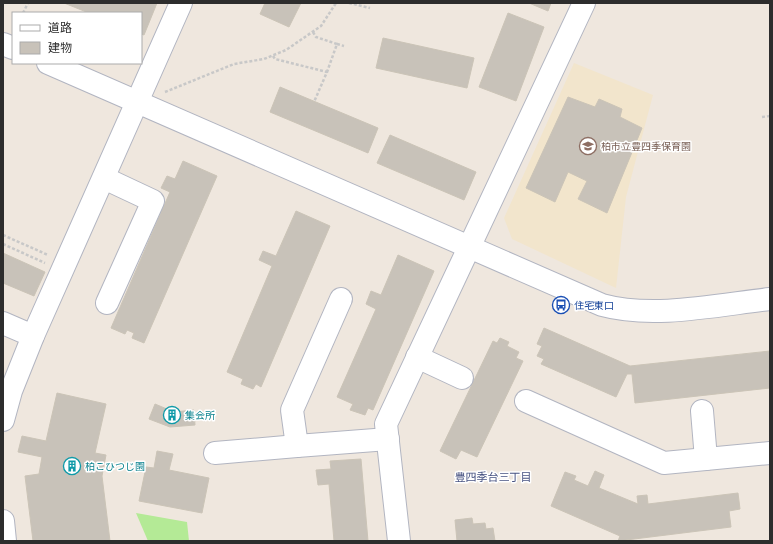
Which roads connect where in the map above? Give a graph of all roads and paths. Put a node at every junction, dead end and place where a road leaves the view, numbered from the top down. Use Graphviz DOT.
graph roads {
  1 [pos="28,3"];
  2 [pos="181,3"];
  3 [pos="336,3"];
  4 [pos="349,3"];
  5 [pos="584,3"];
  6 [pos="370,8"];
  7 [pos="24,12"];
  8 [pos="313,32"];
  9 [pos="337,44"];
  10 [pos="344,46"];
  11 [pos="273,56"];
  12 [pos="50,64"];
  13 [pos="327,72"];
  14 [pos="137,101"];
  15 [pos="314,102"];
  16 [pos="156,111"];
  17 [pos="770,116"];
  18 [pos="762,117"];
  19 [pos="104,178"];
  20 [pos="3,235"];
  21 [pos="3,244"];
  22 [pos="470,248"];
  23 [pos="51,257"];
  24 [pos="48,264"];
  25 [pos="341,299"];
  26 [pos="770,300"];
  27 [pos="106,303"];
  28 [pos="3,322"];
  29 [pos="33,336"];
  30 [pos="417,356"];
  31 [pos="462,378"];
  32 [pos="526,401"];
  33 [pos="702,411"];
  34 [pos="3,420"];
  35 [pos="388,439"];
  36 [pos="297,446"];
  37 [pos="215,452"];
  38 [pos="770,453"];
  39 [pos="706,459"];
  40 [pos="3,521"];
  41 [pos="5,541"];
  42 [pos="399,541"];
  1 -- 7 [label="path"];
  2 -- 14 [label="street"];
  3 -- 8 [label="path"];
  4 -- 6 [label="path"];
  5 -- 22 [label="street"];
  8 -- 9 [label="path"];
  8 -- 11 [label="path"];
  9 -- 10 [label="path"];
  9 -- 13 [label="path"];
  11 -- 13 [label="path"];
  11 -- 16 [label="path"];
  12 -- 14 [label="street"];
  13 -- 15 [label="path"];
  14 -- 16 [label="street"];
  14 -- 19 [label="street"];
  16 -- 22 [label="street"];
  17 -- 18 [label="path"];
  19 -- 27 [label="street"];
  19 -- 29 [label="street"];
  20 -- 23 [label="path"];
  21 -- 24 [label="path"];
  22 -- 26 [label="street"];
  22 -- 30 [label="street"];
  25 -- 36 [label="street"];
  28 -- 29 [label="street"];
  29 -- 34 [label="street"];
  30 -- 31 [label="street"];
  30 -- 35 [label="street"];
  32 -- 39 [label="street"];
  33 -- 39 [label="street"];
  35 -- 36 [label="street"];
  35 -- 42 [label="street"];
  36 -- 37 [label="street"];
  38 -- 39 [label="street"];
  40 -- 41 [label="street"];
}
